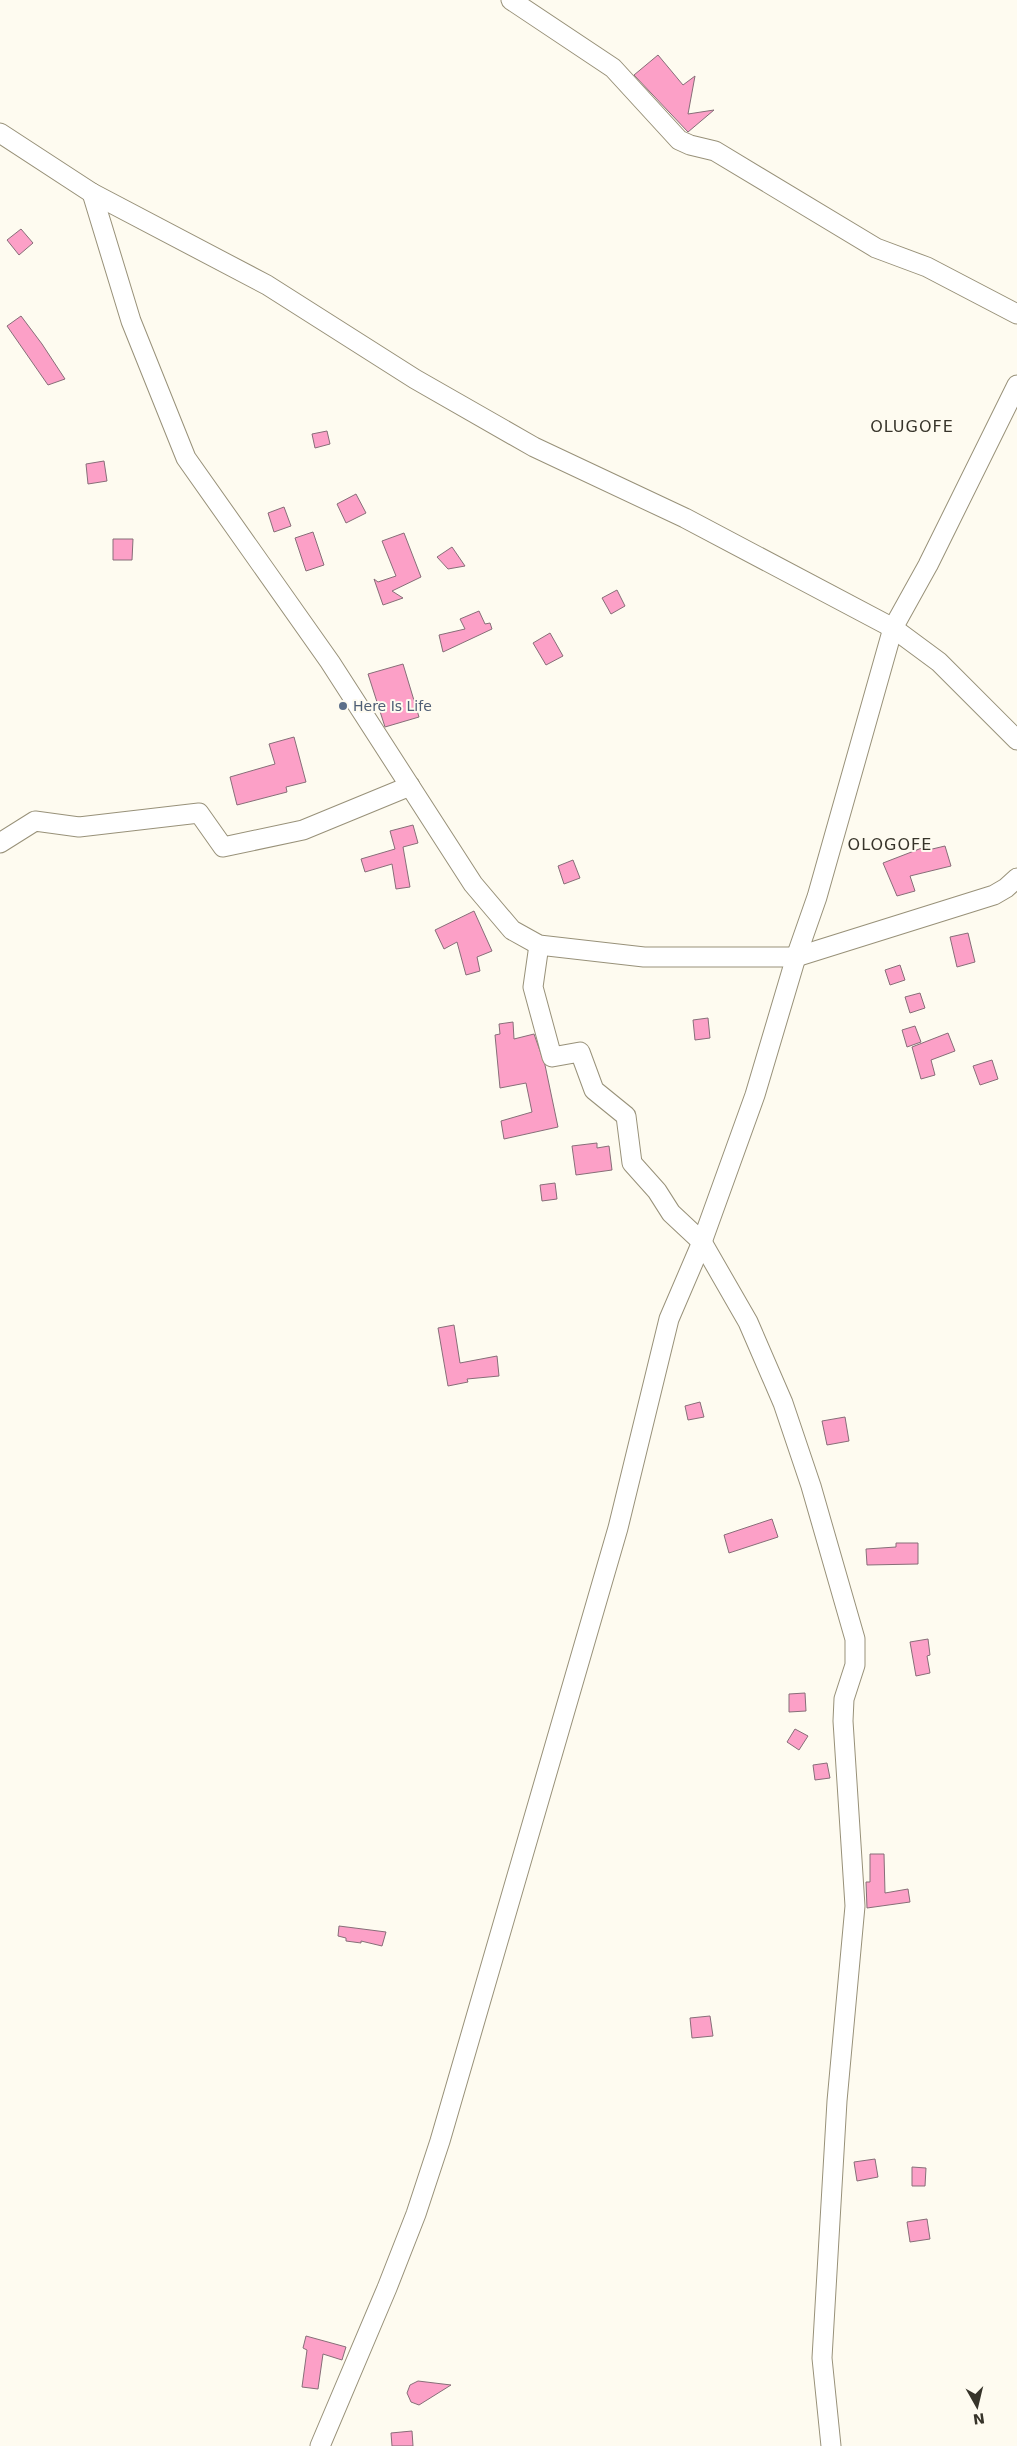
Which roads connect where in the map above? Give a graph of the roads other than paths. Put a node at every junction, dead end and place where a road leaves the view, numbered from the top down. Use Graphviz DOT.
graph roads {
  1 [pos="511,0"];
  2 [pos="0,133"];
  3 [pos="92,192"];
  4 [pos="1017,314"];
  5 [pos="1017,385"];
  6 [pos="893,628"];
  7 [pos="1017,740"];
  8 [pos="410,786"];
  9 [pos="0,843"];
  10 [pos="1017,878"];
  11 [pos="539,945"];
  12 [pos="796,957"];
  13 [pos="702,1242"];
  14 [pos="321,2445"];
  15 [pos="831,2446"];
  1 -- 4 [label="street"];
  2 -- 3 [label="street"];
  3 -- 6 [label="street"];
  3 -- 8 [label="street"];
  5 -- 6 [label="street"];
  6 -- 7 [label="street"];
  6 -- 12 [label="street"];
  8 -- 9 [label="street"];
  8 -- 11 [label="street"];
  10 -- 12 [label="street"];
  11 -- 12 [label="street"];
  11 -- 13 [label="street"];
  12 -- 13 [label="street"];
  13 -- 14 [label="street"];
  13 -- 15 [label="street"];
}
